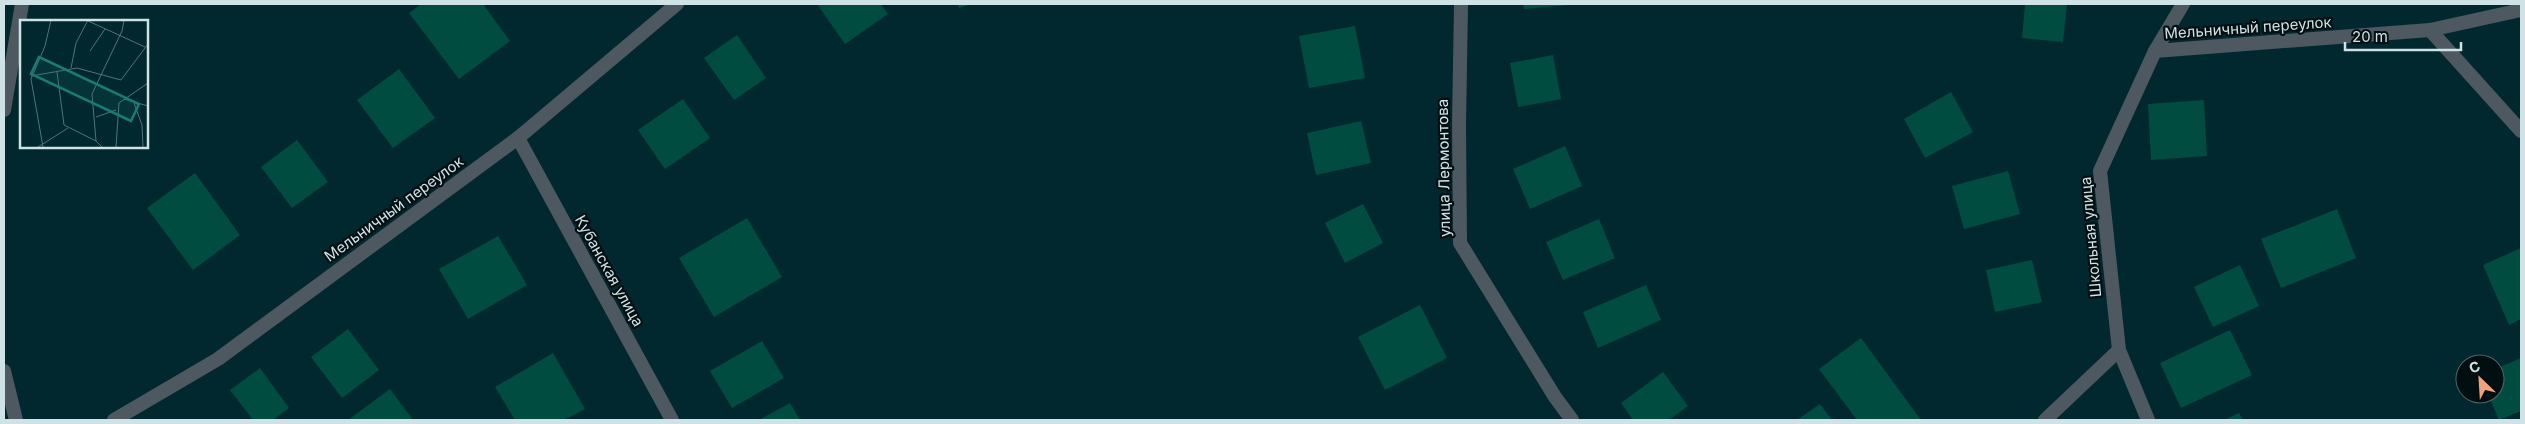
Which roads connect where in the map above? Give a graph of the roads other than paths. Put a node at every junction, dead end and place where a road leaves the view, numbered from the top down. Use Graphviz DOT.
graph roads {
  1 [pos="22,4"];
  2 [pos="678,4"];
  3 [pos="1461,4"];
  4 [pos="2183,4"];
  5 [pos="2521,10"];
  6 [pos="2430,30"];
  7 [pos="2155,51"];
  8 [pos="4,110"];
  9 [pos="2521,131"];
  10 [pos="518,138"];
  11 [pos="2119,350"];
  12 [pos="4,371"];
  13 [pos="16,420"];
  14 [pos="114,420"];
  15 [pos="672,420"];
  16 [pos="1572,420"];
  17 [pos="2045,420"];
  18 [pos="2148,420"];
  1 -- 8 [label="street"];
  2 -- 10 [label="street, Мельничный переулок"];
  3 -- 16 [label="street, улица Лермонтова"];
  4 -- 7 [label="street, Школьная улица"];
  5 -- 6 [label="street, Мельничный переулок"];
  6 -- 7 [label="street, Мельничный переулок"];
  6 -- 9 [label="street"];
  7 -- 11 [label="street, Школьная улица"];
  10 -- 14 [label="street, Мельничный переулок"];
  10 -- 15 [label="street, Кубанская улица"];
  11 -- 17 [label="street"];
  11 -- 18 [label="street, Школьная улица"];
  12 -- 13 [label="street"];
}
